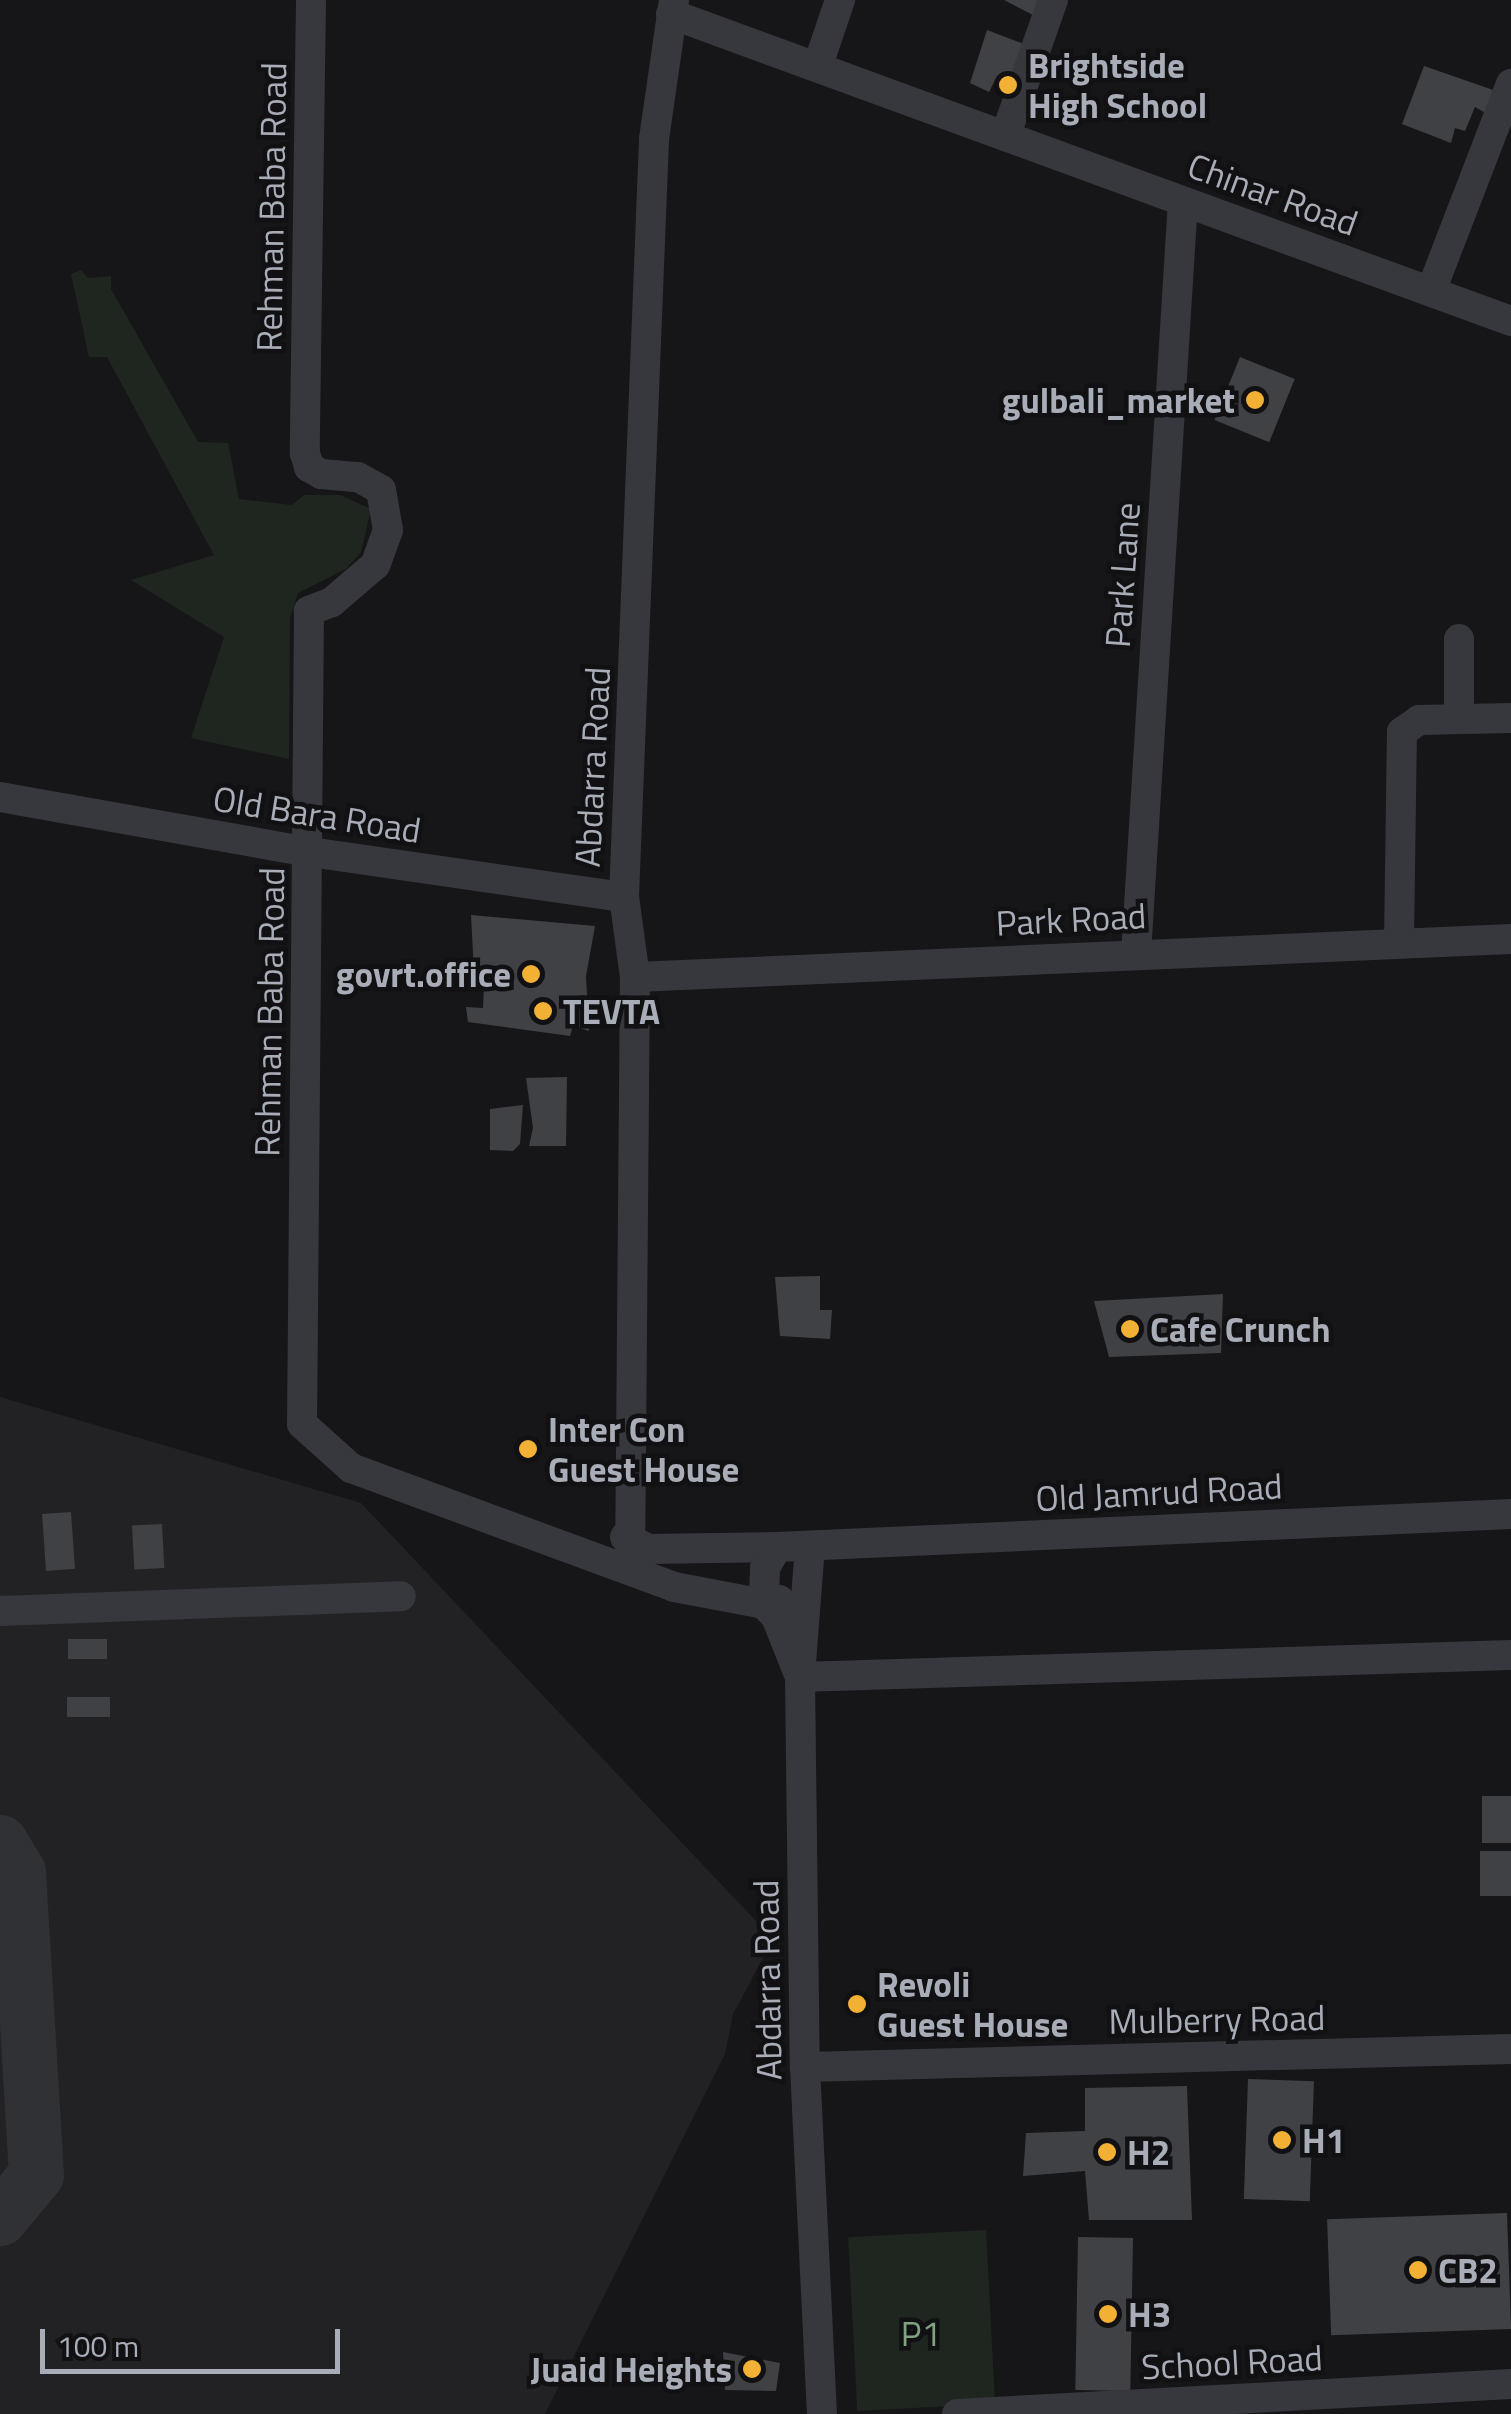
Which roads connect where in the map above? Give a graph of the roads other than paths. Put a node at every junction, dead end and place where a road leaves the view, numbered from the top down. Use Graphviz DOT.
graph roads {
  1 [pos="310,0"];
  2 [pos="840,0"];
  3 [pos="1053,0"];
  4 [pos="673,7"];
  5 [pos="818,64"];
  6 [pos="1511,84"];
  7 [pos="1006,134"];
  8 [pos="1184,201"];
  9 [pos="1430,291"];
  10 [pos="1511,321"];
  11 [pos="1460,639"];
  12 [pos="1511,718"];
  13 [pos="1459,719"];
  14 [pos="0,798"];
  15 [pos="310,852"];
  16 [pos="624,897"];
  17 [pos="1511,939"];
  18 [pos="1398,943"];
  19 [pos="1136,954"];
  20 [pos="634,977"];
  21 [pos="1511,1514"];
  22 [pos="626,1537"];
  23 [pos="810,1546"];
  24 [pos="778,1547"];
  25 [pos="630,1570"];
  26 [pos="807,1578"];
  27 [pos="401,1596"];
  28 [pos="764,1604"];
  29 [pos="0,1610"];
  30 [pos="1511,1655"];
  31 [pos="800,1677"];
  32 [pos="1511,2049"];
  33 [pos="804,2067"];
  34 [pos="1511,2384"];
  35 [pos="822,2414"];
  36 [pos="958,2414"];
  1 -- 15 [label="street, Rehman Baba Road"];
  2 -- 5 [label="street"];
  3 -- 7 [label="street"];
  4 -- 5 [label="street, Chinar Road"];
  4 -- 16 [label="street, Abdarra Road"];
  5 -- 7 [label="street, Chinar Road"];
  6 -- 9 [label="street"];
  7 -- 8 [label="street, Chinar Road"];
  8 -- 9 [label="street, Chinar Road"];
  8 -- 19 [label="street, Park Lane"];
  9 -- 10 [label="street, Chinar Road"];
  11 -- 13 [label="street"];
  12 -- 13 [label="street"];
  13 -- 18 [label="street"];
  14 -- 15 [label="street, Old Bara Road"];
  15 -- 16 [label="street, Old Bara Road"];
  15 -- 25 [label="street, Rehman Baba Road"];
  16 -- 20 [label="street, Abdarra Road"];
  17 -- 18 [label="street, Park Road"];
  18 -- 19 [label="street, Park Road"];
  19 -- 20 [label="street, Park Road"];
  20 -- 22 [label="street, Abdarra Road"];
  21 -- 23 [label="street, Old Jamrud Road"];
  22 -- 24 [label="street, Old Jamrud Road"];
  22 -- 25 [label="street"];
  23 -- 24 [label="street, Old Jamrud Road"];
  23 -- 26 [label="street, Abdarra Road"];
  24 -- 28 [label="street"];
  25 -- 28 [label="street, Rehman Baba Road"];
  26 -- 28 [label="street"];
  26 -- 31 [label="street, Abdarra Road"];
  27 -- 29 [label="street"];
  28 -- 31 [label="street"];
  30 -- 31 [label="street"];
  31 -- 33 [label="street, Abdarra Road"];
  32 -- 33 [label="street, Mulberry Road"];
  33 -- 35 [label="street, Abdarra Road"];
  34 -- 36 [label="street, School Road"];
}
